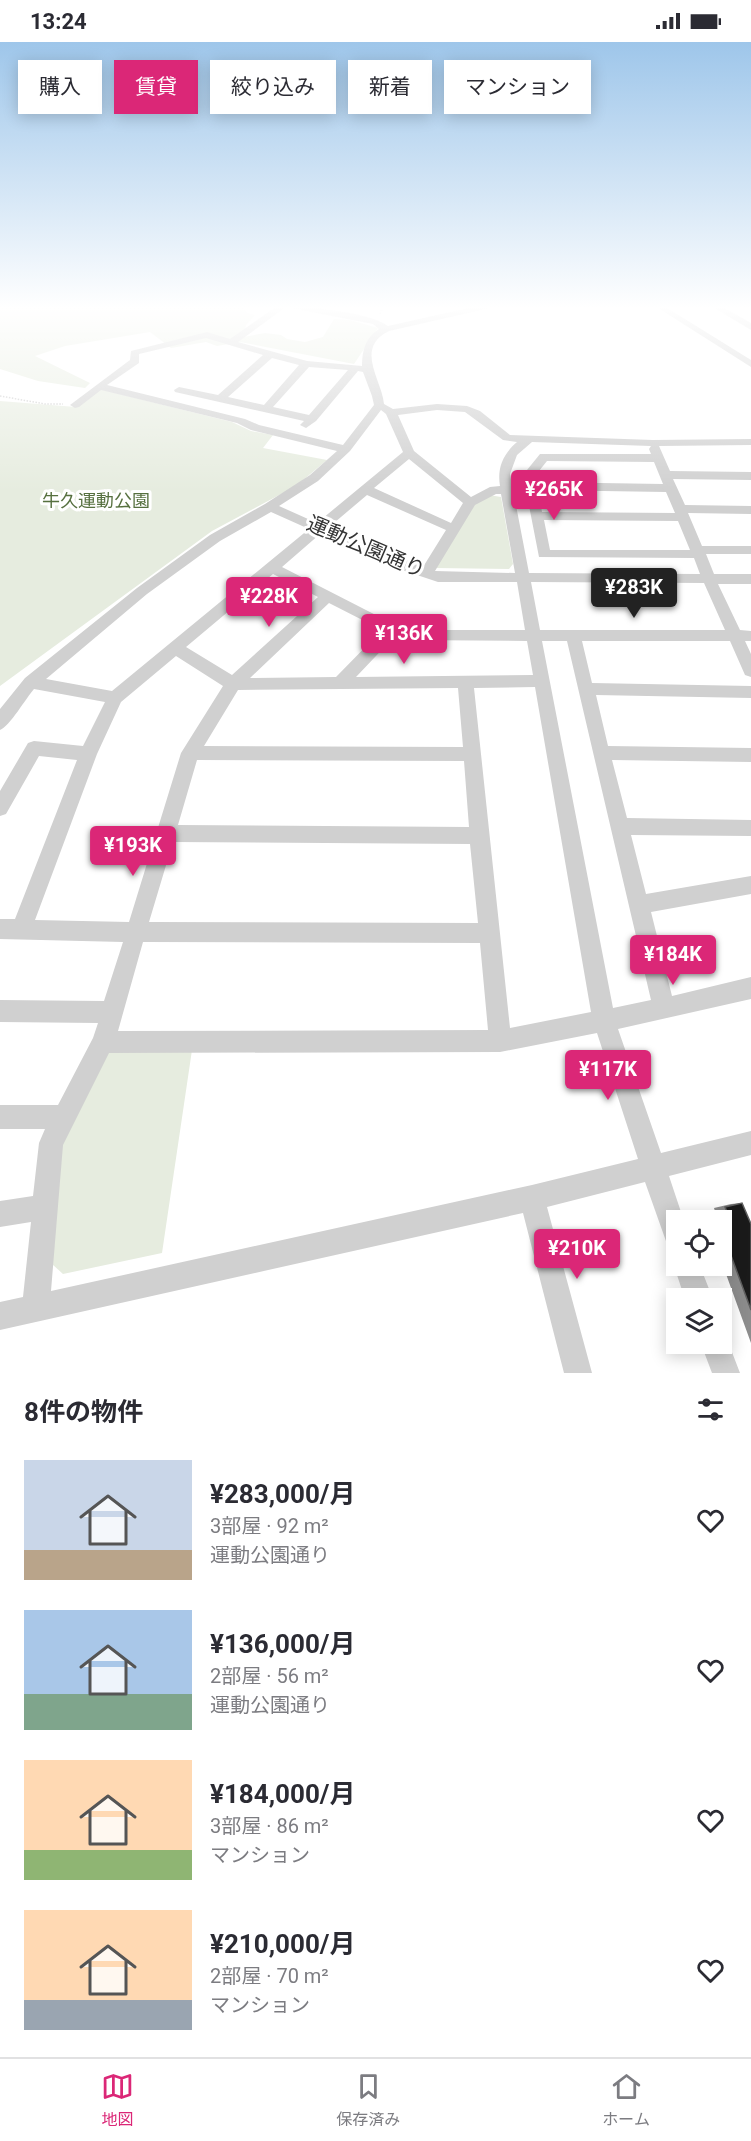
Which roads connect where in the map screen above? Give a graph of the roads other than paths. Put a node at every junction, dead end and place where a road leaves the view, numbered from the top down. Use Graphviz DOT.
graph roads {
  1 [pos="125,368"];
  2 [pos="254,368"];
  3 [pos="302,368"];
  4 [pos="346,368"];
  5 [pos="355,369"];
  6 [pos="367,369"];
  7 [pos="99,386"];
  8 [pos="179,390"];
  9 [pos="220,399"];
  10 [pos="75,405"];
  11 [pos="378,405"];
  12 [pos="266,409"];
  13 [pos="392,412"];
  14 [pos="312,419"];
  15 [pos="296,437"];
  16 [pos="530,440"];
  17 [pos="751,442"];
  18 [pos="653,443"];
  19 [pos="346,449"];
  20 [pos="410,453"];
  21 [pos="659,458"];
  22 [pos="751,476"];
  23 [pos="669,481"];
  24 [pos="531,486"];
  25 [pos="365,489"];
  26 [pos="505,490"];
  27 [pos="470,502"];
  28 [pos="270,507"];
  29 [pos="751,510"];
  30 [pos="682,513"];
  31 [pos="537,516"];
  32 [pos="318,527"];
  33 [pos="454,529"];
  34 [pos="514,532"];
  35 [pos="540,533"];
  36 [pos="751,550"];
  37 [pos="698,552"];
  38 [pos="271,567"];
  39 [pos="426,574"];
  40 [pos="521,579"];
  41 [pos="709,579"];
  42 [pos="751,579"];
  43 [pos="328,596"];
  44 [pos="391,630"];
  45 [pos="532,635"];
  46 [pos="573,636"];
  47 [pos="743,636"];
  48 [pos="176,648"];
  49 [pos="751,671"];
  50 [pos="541,681"];
  51 [pos="31,682"];
  52 [pos="341,682"];
  53 [pos="466,683"];
  54 [pos="233,684"];
  55 [pos="586,689"];
  56 [pos="751,692"];
  57 [pos="115,698"];
  58 [pos="0,723"];
  59 [pos="190,753"];
  60 [pos="601,753"];
  61 [pos="88,754"];
  62 [pos="471,754"];
  63 [pos="751,755"];
  64 [pos="0,807"];
  65 [pos="619,826"];
  66 [pos="751,828"];
  67 [pos="166,833"];
  68 [pos="479,836"];
  69 [pos="751,885"];
  70 [pos="638,905"];
  71 [pos="0,929"];
  72 [pos="21,929"];
  73 [pos="135,932"];
  74 [pos="490,933"];
  75 [pos="751,988"];
  76 [pos="664,1009"];
  77 [pos="0,1011"];
  78 [pos="112,1012"];
  79 [pos="604,1021"];
  80 [pos="501,1041"];
  81 [pos="103,1042"];
  82 [pos="0,1117"];
  83 [pos="64,1117"];
  84 [pos="751,1143"];
  85 [pos="653,1167"];
  86 [pos="532,1198"];
  87 [pos="45,1207"];
  88 [pos="668,1210"];
  89 [pos="0,1214"];
  90 [pos="36,1308"];
  91 [pos="0,1316"];
  92 [pos="719,1354"];
  93 [pos="578,1373"];
  94 [pos="726,1373"];
  1 -- 7 [label="street"];
  2 -- 9 [label="street"];
  3 -- 12 [label="street"];
  4 -- 5 [label="street"];
  5 -- 6 [label="street"];
  5 -- 14 [label="street"];
  6 -- 11 [label="street"];
  7 -- 10 [label="street"];
  7 -- 15 [label="street"];
  8 -- 9 [label="street"];
  9 -- 12 [label="street"];
  11 -- 13 [label="street"];
  11 -- 19 [label="street"];
  12 -- 14 [label="street"];
  13 -- 16 [label="street"];
  13 -- 20 [label="street"];
  14 -- 15 [label="street"];
  15 -- 19 [label="street"];
  16 -- 18 [label="street"];
  16 -- 26 [label="street"];
  17 -- 18 [label="street"];
  18 -- 21 [label="street"];
  19 -- 28 [label="street"];
  20 -- 25 [label="street"];
  20 -- 27 [label="street"];
  21 -- 23 [label="street"];
  21 -- 24 [label="street"];
  22 -- 23 [label="street"];
  23 -- 24 [label="street"];
  23 -- 30 [label="street"];
  24 -- 31 [label="street"];
  25 -- 32 [label="street"];
  25 -- 33 [label="street"];
  26 -- 27 [label="street"];
  26 -- 34 [label="street"];
  27 -- 33 [label="street"];
  28 -- 32 [label="street, 運動公園通り"];
  28 -- 51 [label="street"];
  29 -- 30 [label="street"];
  30 -- 31 [label="street"];
  30 -- 37 [label="street"];
  31 -- 35 [label="street"];
  32 -- 38 [label="street"];
  32 -- 39 [label="street, 運動公園通り"];
  33 -- 39 [label="street"];
  34 -- 35 [label="street"];
  34 -- 40 [label="street"];
  35 -- 37 [label="street"];
  36 -- 37 [label="street"];
  37 -- 41 [label="street"];
  38 -- 43 [label="street"];
  38 -- 48 [label="street"];
  39 -- 40 [label="street, 運動公園通り"];
  40 -- 41 [label="street, 運動公園通り"];
  40 -- 45 [label="street"];
  41 -- 42 [label="street, 運動公園通り"];
  41 -- 47 [label="street"];
  43 -- 44 [label="street"];
  43 -- 54 [label="street"];
  44 -- 45 [label="street"];
  44 -- 52 [label="street"];
  45 -- 46 [label="street"];
  45 -- 50 [label="street"];
  46 -- 47 [label="street"];
  46 -- 55 [label="street"];
  47 -- 49 [label="street"];
  48 -- 54 [label="street"];
  48 -- 57 [label="street"];
  50 -- 53 [label="street"];
  50 -- 79 [label="street"];
  51 -- 57 [label="street"];
  51 -- 58 [label="street"];
  52 -- 53 [label="street"];
  52 -- 54 [label="street"];
  53 -- 62 [label="street"];
  54 -- 59 [label="street"];
  55 -- 56 [label="street"];
  55 -- 60 [label="street"];
  57 -- 61 [label="street"];
  59 -- 62 [label="street"];
  59 -- 67 [label="street"];
  60 -- 63 [label="street"];
  60 -- 65 [label="street"];
  61 -- 64 [label="street"];
  61 -- 72 [label="street"];
  62 -- 68 [label="street"];
  65 -- 66 [label="street"];
  65 -- 70 [label="street"];
  67 -- 68 [label="street"];
  67 -- 73 [label="street"];
  68 -- 74 [label="street"];
  69 -- 70 [label="street"];
  70 -- 76 [label="street"];
  71 -- 72 [label="street"];
  72 -- 73 [label="street"];
  73 -- 74 [label="street"];
  73 -- 78 [label="street"];
  74 -- 80 [label="street"];
  75 -- 76 [label="street"];
  76 -- 79 [label="street"];
  77 -- 78 [label="street"];
  78 -- 81 [label="street"];
  79 -- 80 [label="street"];
  79 -- 85 [label="street"];
  80 -- 81 [label="street"];
  81 -- 83 [label="street"];
  82 -- 83 [label="street"];
  83 -- 87 [label="street"];
  84 -- 85 [label="street"];
  85 -- 86 [label="street"];
  85 -- 88 [label="street"];
  86 -- 90 [label="street"];
  86 -- 93 [label="street"];
  87 -- 89 [label="street"];
  87 -- 90 [label="street"];
  90 -- 91 [label="street"];
  92 -- 94 [label="street"];
}
